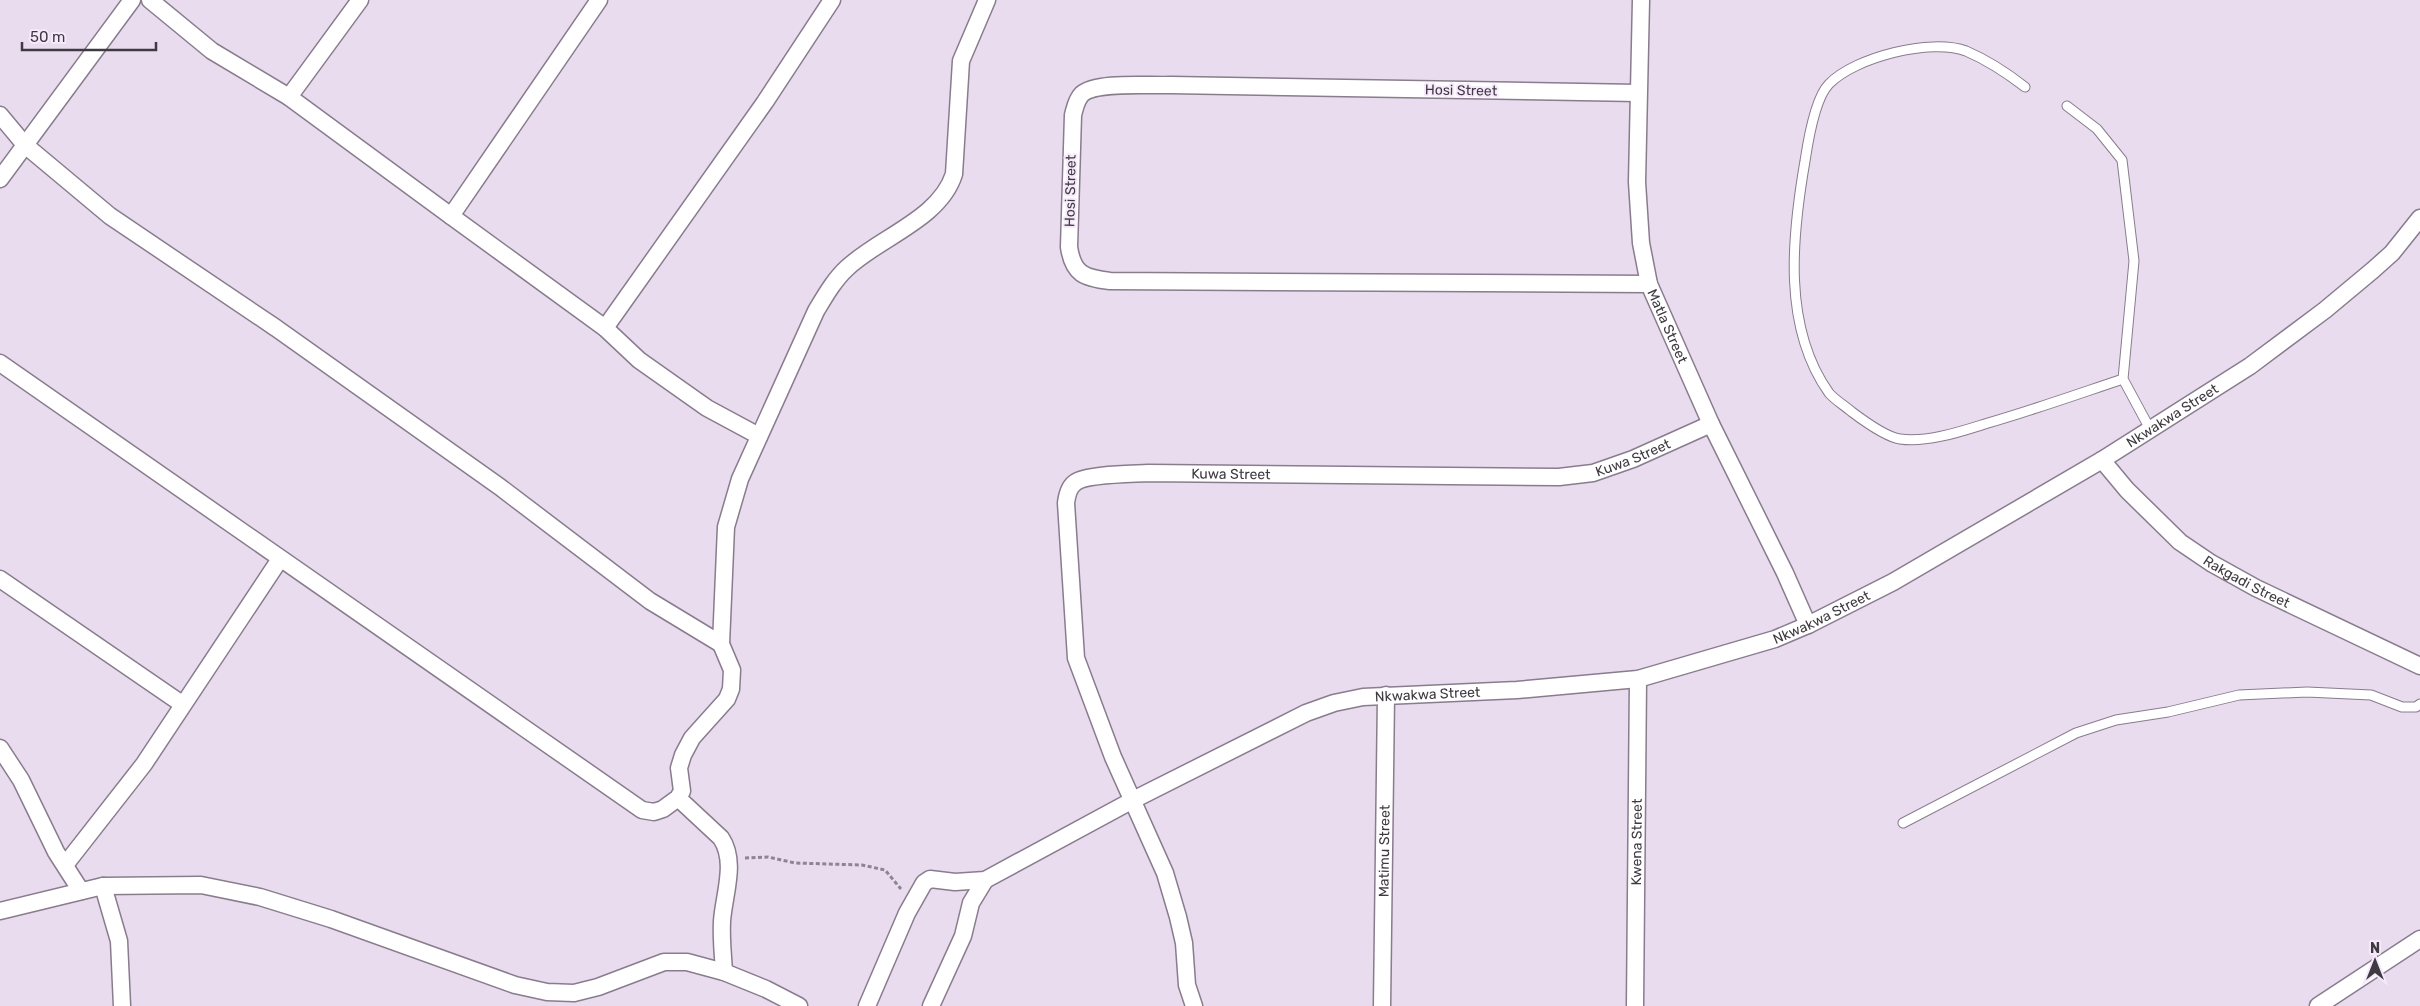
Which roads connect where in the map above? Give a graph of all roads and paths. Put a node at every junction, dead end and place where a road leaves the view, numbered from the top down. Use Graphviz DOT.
graph roads {
  1 [pos="132,0"];
  2 [pos="150,0"];
  3 [pos="360,0"];
  4 [pos="599,0"];
  5 [pos="832,0"];
  6 [pos="987,0"];
  7 [pos="1641,0"];
  8 [pos="2025,87"];
  9 [pos="1638,93"];
  10 [pos="289,97"];
  11 [pos="2067,106"];
  12 [pos="0,116"];
  13 [pos="25,145"];
  14 [pos="0,179"];
  15 [pos="450,216"];
  16 [pos="2420,218"];
  17 [pos="1649,284"];
  18 [pos="605,328"];
  19 [pos="0,363"];
  20 [pos="2123,379"];
  21 [pos="1711,424"];
  22 [pos="2150,429"];
  23 [pos="759,436"];
  24 [pos="2102,460"];
  25 [pos="280,559"];
  26 [pos="0,579"];
  27 [pos="1808,625"];
  28 [pos="721,644"];
  29 [pos="2420,666"];
  30 [pos="1638,679"];
  31 [pos="1386,695"];
  32 [pos="182,704"];
  33 [pos="2420,704"];
  34 [pos="0,748"];
  35 [pos="678,798"];
  36 [pos="1133,800"];
  37 [pos="1902,823"];
  38 [pos="729,858"];
  39 [pos="65,866"];
  40 [pos="985,880"];
  41 [pos="103,886"];
  42 [pos="81,891"];
  43 [pos="911,905"];
  44 [pos="0,912"];
  45 [pos="2420,939"];
  46 [pos="724,972"];
  47 [pos="122,1006"];
  48 [pos="799,1006"];
  49 [pos="867,1006"];
  50 [pos="931,1006"];
  51 [pos="1194,1006"];
  52 [pos="1382,1006"];
  53 [pos="1634,1006"];
  54 [pos="2318,1006"];
  1 -- 13 [label="street"];
  2 -- 10 [label="street"];
  3 -- 10 [label="street"];
  4 -- 15 [label="street"];
  5 -- 18 [label="street"];
  6 -- 23 [label="street"];
  7 -- 9 [label="street, Matla Street"];
  8 -- 20 [label="lane"];
  9 -- 17 [label="street, Matla Street"];
  9 -- 17 [label="street, Hosi Street"];
  10 -- 15 [label="street"];
  11 -- 20 [label="lane"];
  12 -- 13 [label="street"];
  13 -- 14 [label="street"];
  13 -- 28 [label="street"];
  15 -- 18 [label="street"];
  16 -- 22 [label="street, Nkwakwa Street"];
  17 -- 21 [label="street, Matla Street"];
  18 -- 23 [label="street"];
  19 -- 25 [label="street"];
  20 -- 22 [label="lane"];
  21 -- 27 [label="street, Matla Street"];
  21 -- 36 [label="street, Kuwa Street"];
  22 -- 24 [label="street, Nkwakwa Street"];
  23 -- 28 [label="street"];
  24 -- 27 [label="street, Nkwakwa Street"];
  24 -- 29 [label="street, Rakgadi Street"];
  25 -- 32 [label="street"];
  25 -- 35 [label="street"];
  26 -- 32 [label="street"];
  27 -- 30 [label="street, Nkwakwa Street"];
  28 -- 35 [label="street"];
  30 -- 31 [label="street, Nkwakwa Street"];
  30 -- 53 [label="street, Kwena Street"];
  31 -- 36 [label="street, Nkwakwa Street"];
  31 -- 52 [label="street, Matimu Street"];
  32 -- 39 [label="street"];
  33 -- 37 [label="lane"];
  34 -- 39 [label="street"];
  35 -- 38 [label="street"];
  36 -- 40 [label="street, Nkwakwa Street"];
  36 -- 51 [label="street"];
  38 -- 43 [label="path"];
  38 -- 46 [label="street"];
  39 -- 42 [label="street"];
  40 -- 43 [label="street"];
  40 -- 50 [label="street"];
  41 -- 42 [label="street"];
  41 -- 46 [label="street"];
  41 -- 47 [label="street"];
  42 -- 44 [label="street"];
  43 -- 49 [label="street"];
  45 -- 54 [label="street"];
  46 -- 48 [label="street"];
}
